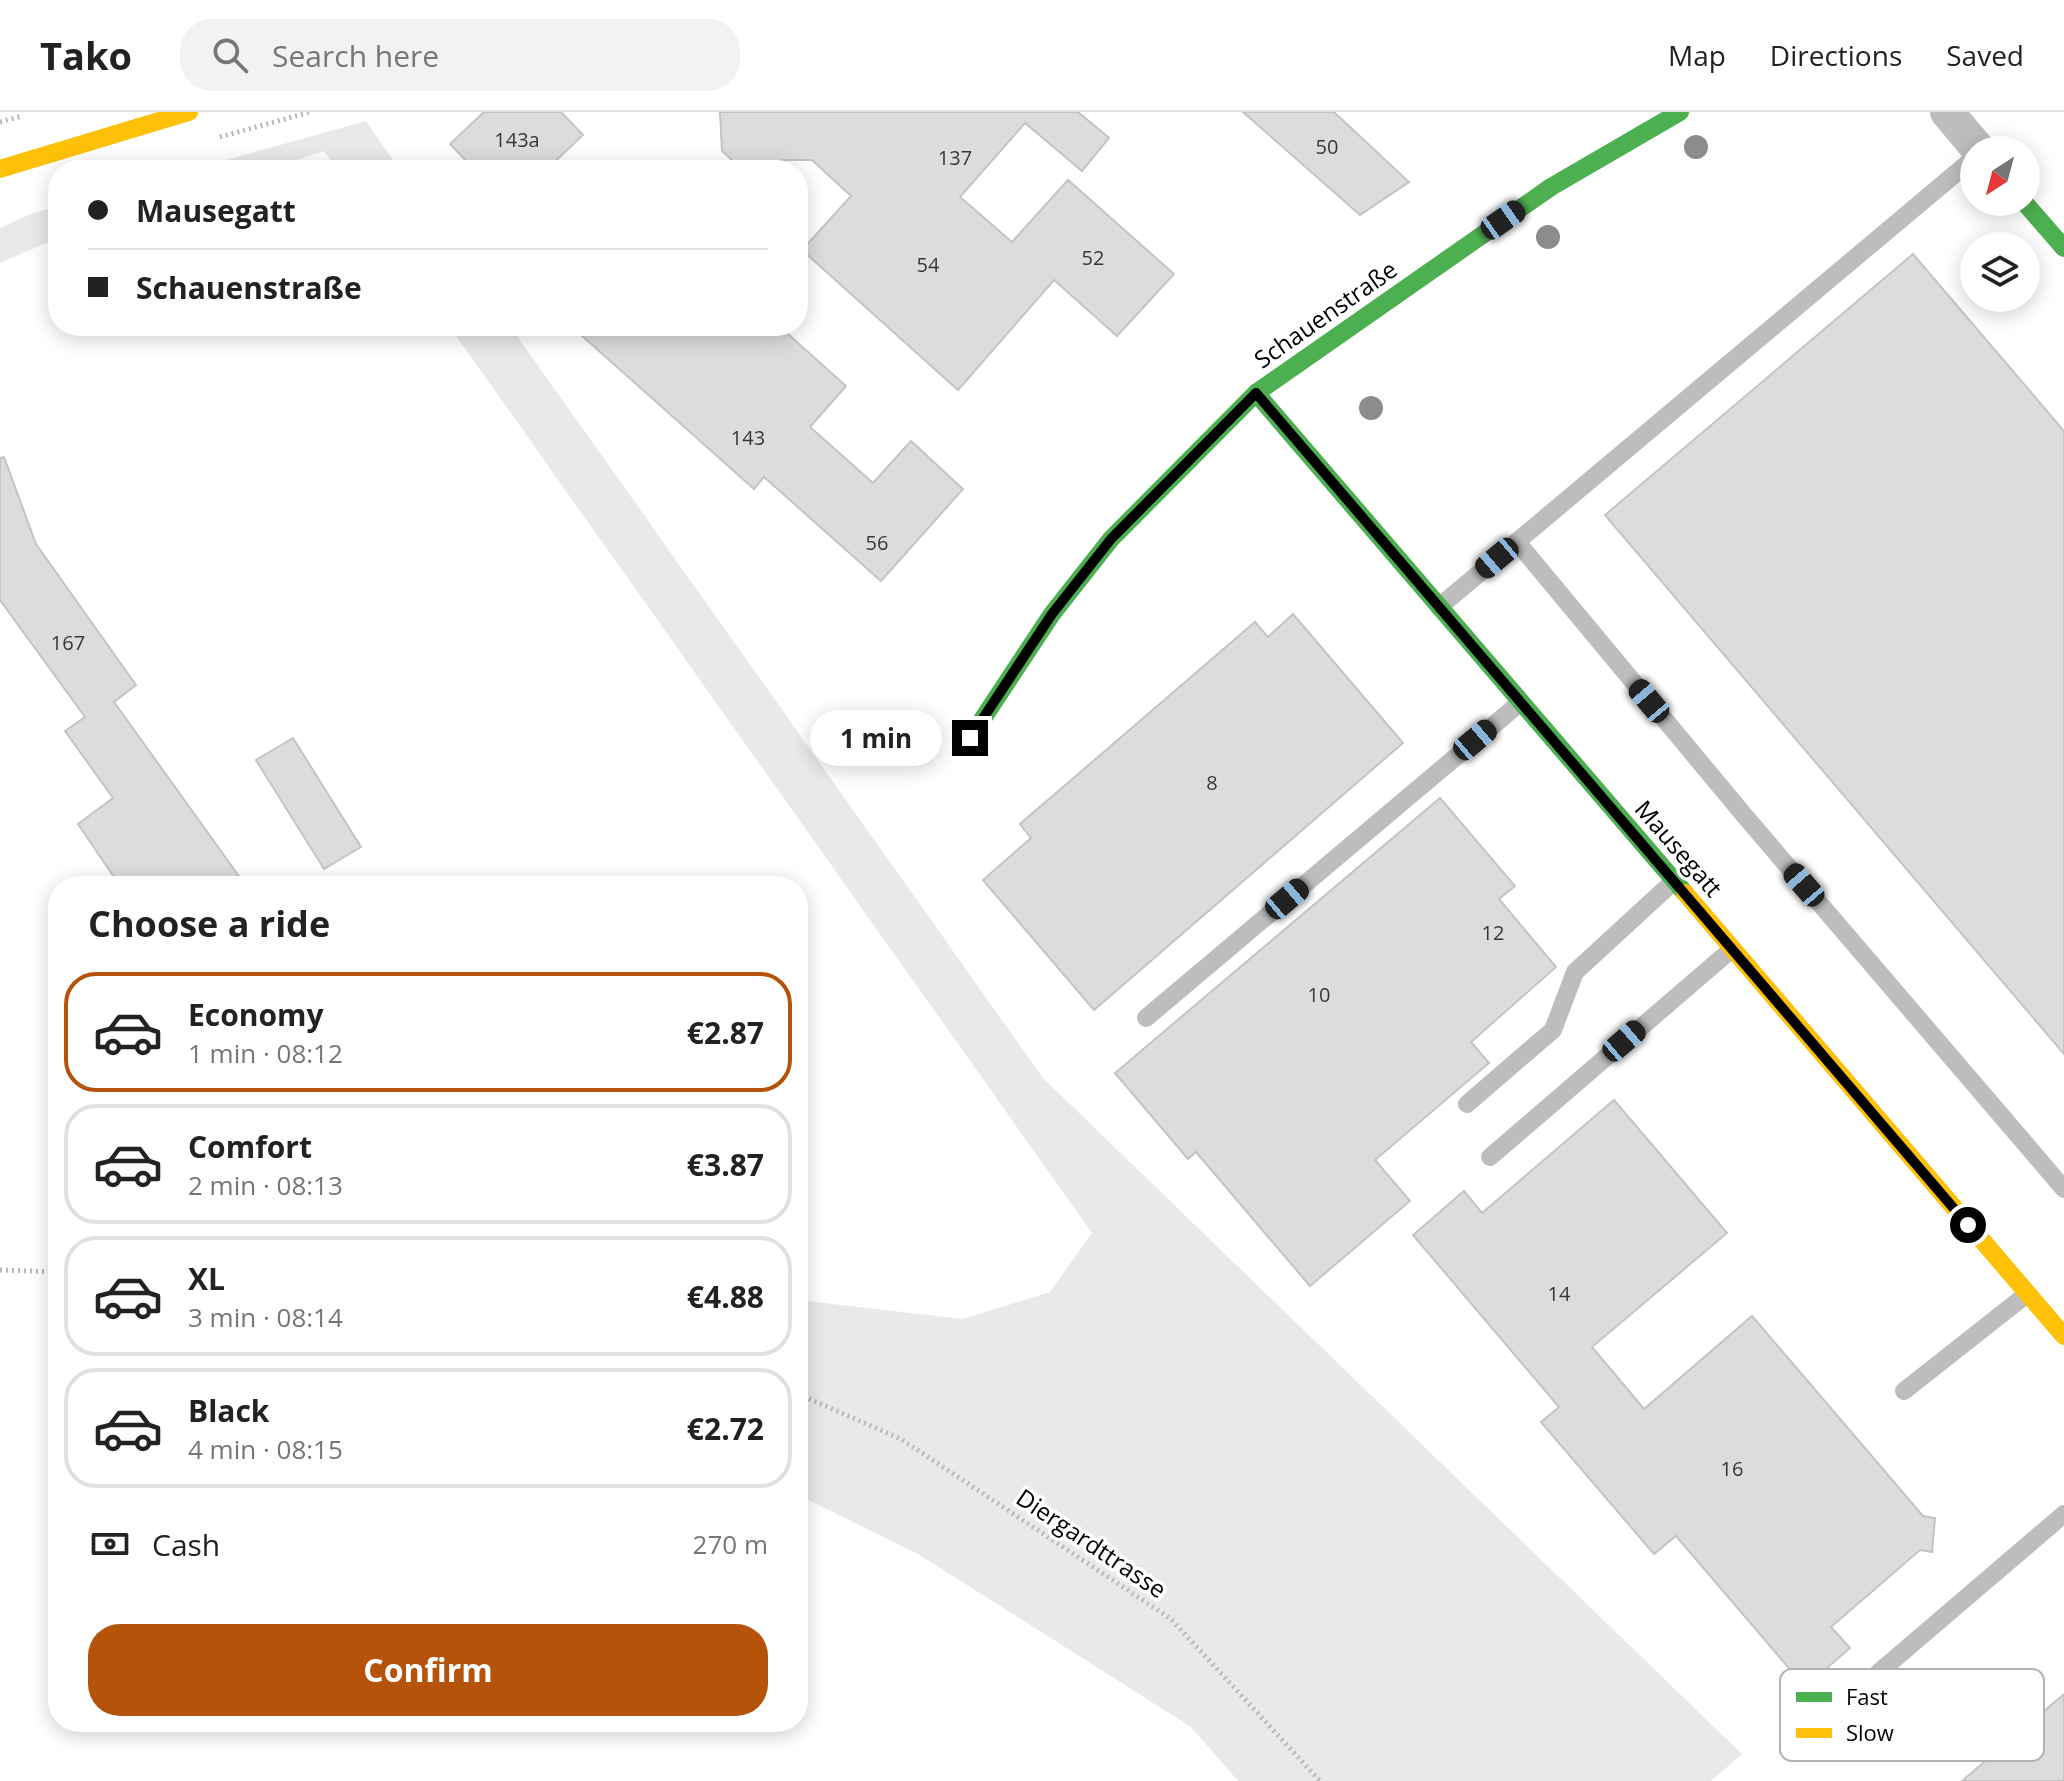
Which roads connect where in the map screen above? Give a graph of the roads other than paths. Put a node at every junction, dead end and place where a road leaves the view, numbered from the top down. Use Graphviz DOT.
graph roads {
  1 [pos="189,112"];
  2 [pos="1680,112"];
  3 [pos="1947,112"];
  4 [pos="1967,136"];
  5 [pos="0,169"];
  6 [pos="1960,170"];
  7 [pos="2036,216"];
  8 [pos="2064,248"];
  9 [pos="1256,393"];
  10 [pos="1517,542"];
  11 [pos="1439,607"];
  12 [pos="1521,702"];
  13 [pos="970,738"];
  14 [pos="1674,881"];
  15 [pos="1732,949"];
  16 [pos="1146,1018"];
  17 [pos="1467,1104"];
  18 [pos="1490,1157"];
  19 [pos="2064,1189"];
  20 [pos="2027,1294"];
  21 [pos="2064,1336"];
  22 [pos="1904,1391"];
  23 [pos="2064,1514"];
  24 [pos="1883,1669"];
  1 -- 5 [label="street"];
  2 -- 9 [label="street, Schauenstraße"];
  3 -- 4 [label="street"];
  6 -- 10 [label="lane"];
  7 -- 8 [label="street"];
  9 -- 11 [label="street, Mausegatt"];
  9 -- 13 [label="street, Schauenstraße"];
  10 -- 11 [label="lane"];
  10 -- 19 [label="lane"];
  11 -- 12 [label="street, Mausegatt"];
  12 -- 14 [label="street, Mausegatt"];
  12 -- 16 [label="lane"];
  14 -- 15 [label="street, Mausegatt"];
  14 -- 17 [label="lane"];
  15 -- 18 [label="lane"];
  15 -- 20 [label="street, Mausegatt"];
  20 -- 21 [label="street, Mausegatt"];
  20 -- 22 [label="lane"];
  23 -- 24 [label="lane"];
}
